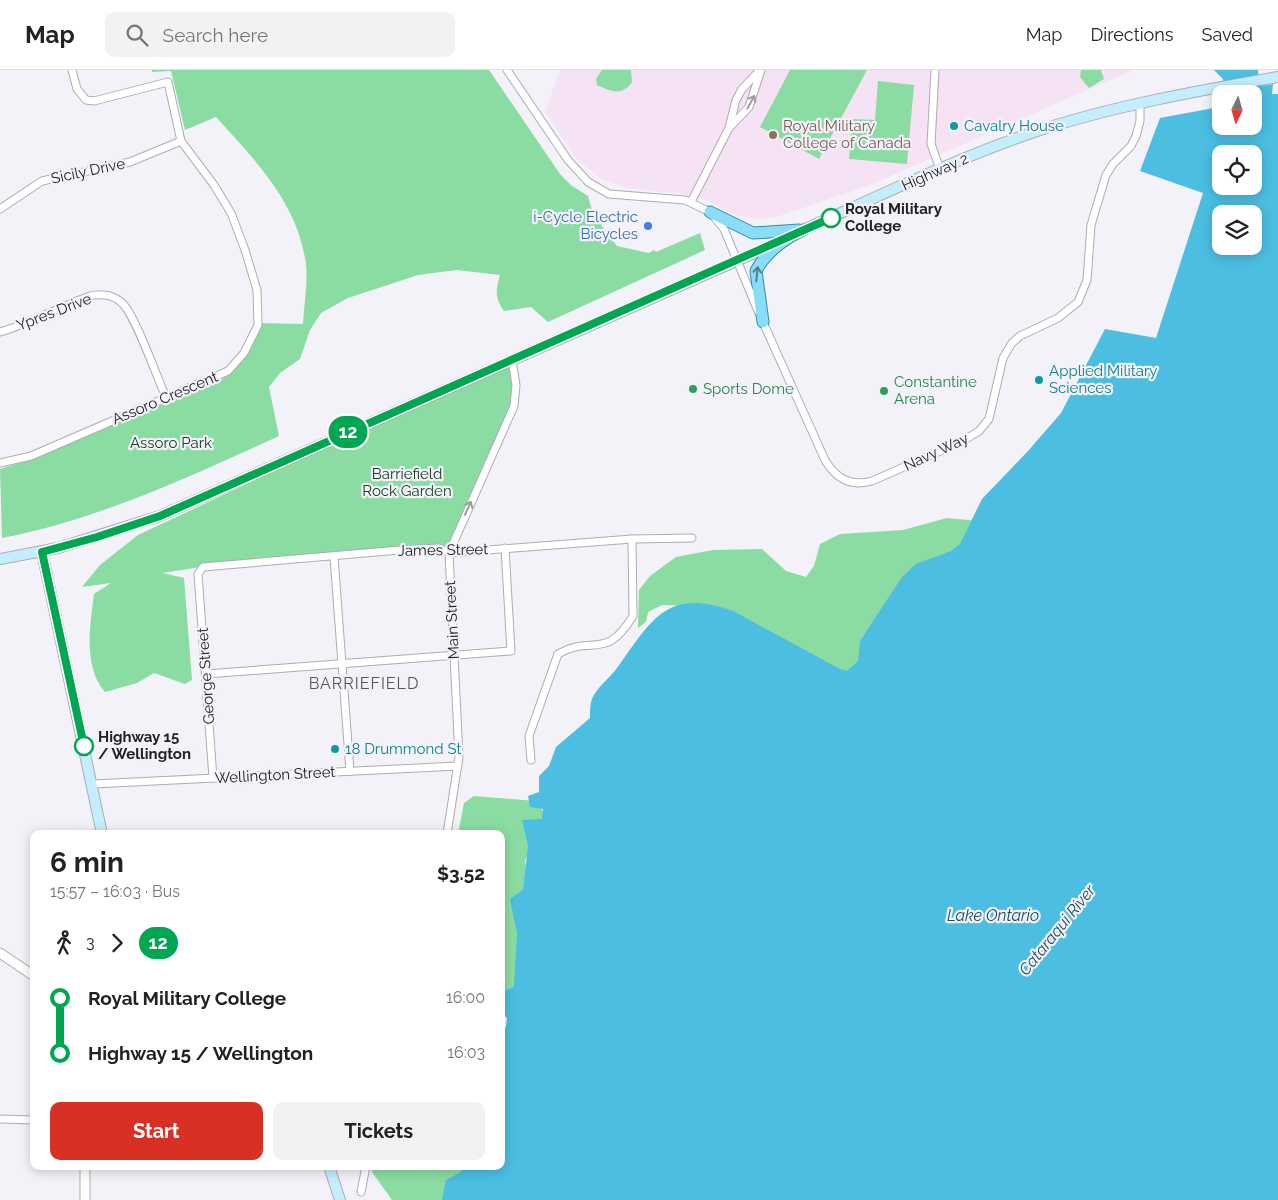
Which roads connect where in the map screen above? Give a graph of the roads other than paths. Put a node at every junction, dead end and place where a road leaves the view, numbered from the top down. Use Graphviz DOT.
graph roads {
  1 [pos="72,70"];
  2 [pos="507,70"];
  3 [pos="760,70"];
  4 [pos="935,70"];
  5 [pos="1278,77"];
  6 [pos="1140,103"];
  7 [pos="729,128"];
  8 [pos="181,141"];
  9 [pos="940,169"];
  10 [pos="691,202"];
  11 [pos="0,209"];
  12 [pos="710,212"];
  13 [pos="803,230"];
  14 [pos="791,236"];
  15 [pos="736,261"];
  16 [pos="763,322"];
  17 [pos="0,332"];
  18 [pos="512,360"];
  19 [pos="166,397"];
  20 [pos="0,462"];
  21 [pos="692,538"];
  22 [pos="632,539"];
  23 [pos="506,548"];
  24 [pos="42,552"];
  25 [pos="449,553"];
  26 [pos="334,556"];
  27 [pos="0,559"];
  28 [pos="198,574"];
  29 [pos="454,656"];
  30 [pos="342,664"];
  31 [pos="206,674"];
  32 [pos="531,760"];
  33 [pos="458,766"];
  34 [pos="350,771"];
  35 [pos="214,778"];
  36 [pos="93,784"];
  37 [pos="101,830"];
  38 [pos="448,830"];
  39 [pos="0,954"];
  40 [pos="30,973"];
  41 [pos="0,1119"];
  42 [pos="30,1120"];
  43 [pos="85,1170"];
  44 [pos="330,1170"];
  45 [pos="365,1170"];
  46 [pos="361,1192"];
  47 [pos="85,1200"];
  48 [pos="340,1200"];
  1 -- 8 [label="street, Assoro Crescent"];
  2 -- 10 [label="street"];
  3 -- 7 [label="street"];
  7 -- 3 [label="street, one-way"];
  4 -- 9 [label="street"];
  5 -- 6 [label="main road, Highway 2"];
  6 -- 9 [label="main road, Highway 2"];
  6 -- 16 [label="street, Navy Way"];
  7 -- 10 [label="street"];
  8 -- 11 [label="street, Sicily Drive"];
  8 -- 19 [label="street, Assoro Crescent"];
  9 -- 13 [label="main road, Highway 2"];
  10 -- 12 [label="street"];
  12 -- 13 [label="main road"];
  12 -- 15 [label="street, Navy Way"];
  13 -- 14 [label="main road, Highway 2"];
  14 -- 15 [label="main road, Highway 2"];
  16 -- 14 [label="main road, one-way"];
  15 -- 16 [label="street, Navy Way"];
  15 -- 18 [label="main road, Highway 2"];
  17 -- 19 [label="street, Ypres Drive"];
  18 -- 24 [label="main road, Highway 2"];
  25 -- 18 [label="street, Main Street, one-way"];
  19 -- 20 [label="street, Assoro Crescent"];
  21 -- 22 [label="street, James Street"];
  22 -- 23 [label="street, James Street"];
  22 -- 32 [label="street"];
  23 -- 25 [label="street, James Street"];
  23 -- 29 [label="street"];
  24 -- 27 [label="main road, Highway 2"];
  24 -- 36 [label="main road"];
  25 -- 26 [label="street, James Street"];
  25 -- 29 [label="street, Main Street"];
  26 -- 28 [label="street, James Street"];
  26 -- 30 [label="street"];
  28 -- 31 [label="street, George Street"];
  29 -- 30 [label="street"];
  29 -- 33 [label="street, Main Street"];
  30 -- 31 [label="street"];
  30 -- 34 [label="street"];
  31 -- 35 [label="street, George Street"];
  33 -- 34 [label="street, Wellington Street"];
  33 -- 38 [label="street, Main Street"];
  34 -- 35 [label="street, Wellington Street"];
  35 -- 36 [label="street, Wellington Street"];
  36 -- 37 [label="main road"];
  39 -- 40 [label="street"];
  41 -- 42 [label="street"];
  43 -- 47 [label="street"];
  44 -- 48 [label="main road"];
  45 -- 46 [label="street"];
}
